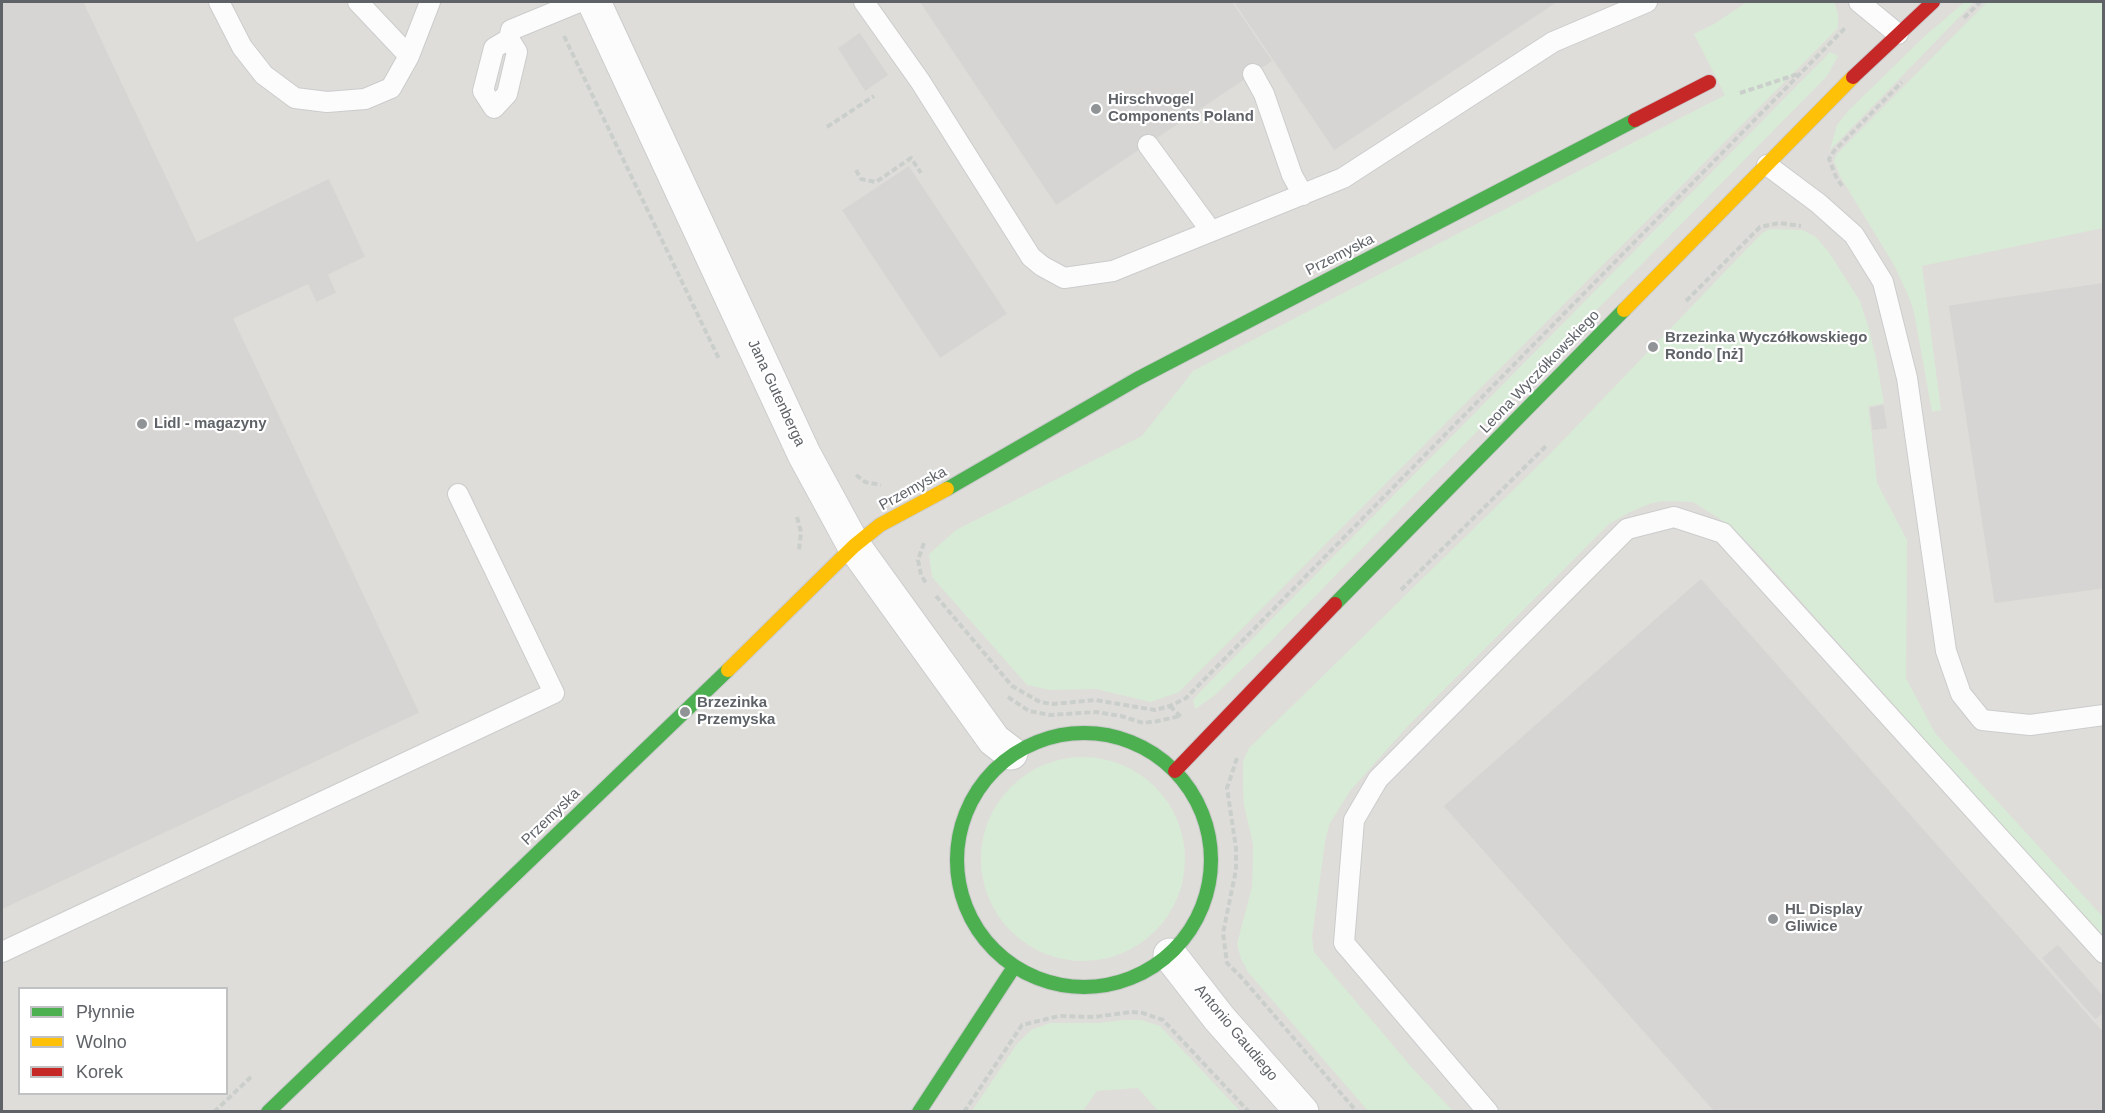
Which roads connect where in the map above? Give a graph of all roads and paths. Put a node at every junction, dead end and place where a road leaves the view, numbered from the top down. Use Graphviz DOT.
graph roads {
  1 [pos="219,2"];
  2 [pos="358,2"];
  3 [pos="430,2"];
  4 [pos="579,2"];
  5 [pos="594,2"];
  6 [pos="864,2"];
  7 [pos="1647,2"];
  8 [pos="1859,2"];
  9 [pos="1934,2"];
  10 [pos="554,13"];
  11 [pos="1842,31"];
  12 [pos="1898,34"];
  13 [pos="509,39"];
  14 [pos="409,56"];
  15 [pos="1801,72"];
  16 [pos="1253,74"];
  17 [pos="1709,82"];
  18 [pos="1693,90"];
  19 [pos="874,96"];
  20 [pos="827,127"];
  21 [pos="1148,144"];
  22 [pos="1767,165"];
  23 [pos="856,170"];
  24 [pos="921,173"];
  25 [pos="1302,195"];
  26 [pos="1807,227"];
  27 [pos="1211,231"];
  28 [pos="1686,301"];
  29 [pos="723,368"];
  30 [pos="1547,445"];
  31 [pos="855,474"];
  32 [pos="889,484"];
  33 [pos="458,494"];
  34 [pos="793,509"];
  35 [pos="927,539"];
  36 [pos="855,546"];
  37 [pos="796,554"];
  38 [pos="1399,592"];
  39 [pos="1004,693"];
  40 [pos="1170,706"];
  41 [pos="2103,716"];
  42 [pos="1011,753"];
  43 [pos="1234,767"];
  44 [pos="1175,771"];
  45 [pos="2,952"];
  46 [pos="2103,953"];
  47 [pos="1170,955"];
  48 [pos="1014,967"];
  49 [pos="256,1072"];
  50 [pos="214,1112"];
  51 [pos="268,1112"];
  52 [pos="919,1112"];
  53 [pos="964,1112"];
  54 [pos="1250,1112"];
  55 [pos="1302,1112"];
  56 [pos="1357,1112"];
  57 [pos="1488,1112"];
  1 -- 14 [label="lane"];
  2 -- 14 [label="lane"];
  3 -- 14 [label="lane"];
  4 -- 10 [label="lane"];
  5 -- 36 [label="street, Jana Gutenberga"];
  6 -- 27 [label="lane"];
  7 -- 25 [label="lane"];
  8 -- 12 [label="lane"];
  9 -- 12 [label="street, Leona Wyczółkowskiego"];
  10 -- 13 [label="lane"];
  10 -- 29 [label="path"];
  11 -- 15 [label="path"];
  12 -- 22 [label="street, Leona Wyczółkowskiego"];
  15 -- 18 [label="path"];
  15 -- 40 [label="path"];
  16 -- 25 [label="lane"];
  17 -- 18 [label="street, Przemyska"];
  18 -- 36 [label="street, Przemyska"];
  19 -- 20 [label="path"];
  21 -- 27 [label="lane"];
  22 -- 41 [label="lane"];
  22 -- 44 [label="street, Leona Wyczółkowskiego"];
  23 -- 24 [label="path"];
  25 -- 27 [label="lane"];
  26 -- 28 [label="path"];
  30 -- 38 [label="path"];
  31 -- 32 [label="path"];
  33 -- 45 [label="lane"];
  34 -- 37 [label="path"];
  35 -- 40 [label="path"];
  36 -- 42 [label="street, Jana Gutenberga"];
  36 -- 51 [label="street, Przemyska"];
  39 -- 40 [label="path"];
  42 -- 44 [label="street"];
  42 -- 48 [label="street"];
  43 -- 56 [label="path"];
  44 -- 47 [label="street"];
  46 -- 57 [label="lane"];
  47 -- 48 [label="street"];
  47 -- 55 [label="street, Antonio Gaudiego"];
  48 -- 52 [label="street"];
  49 -- 50 [label="path"];
  53 -- 54 [label="path"];
}
